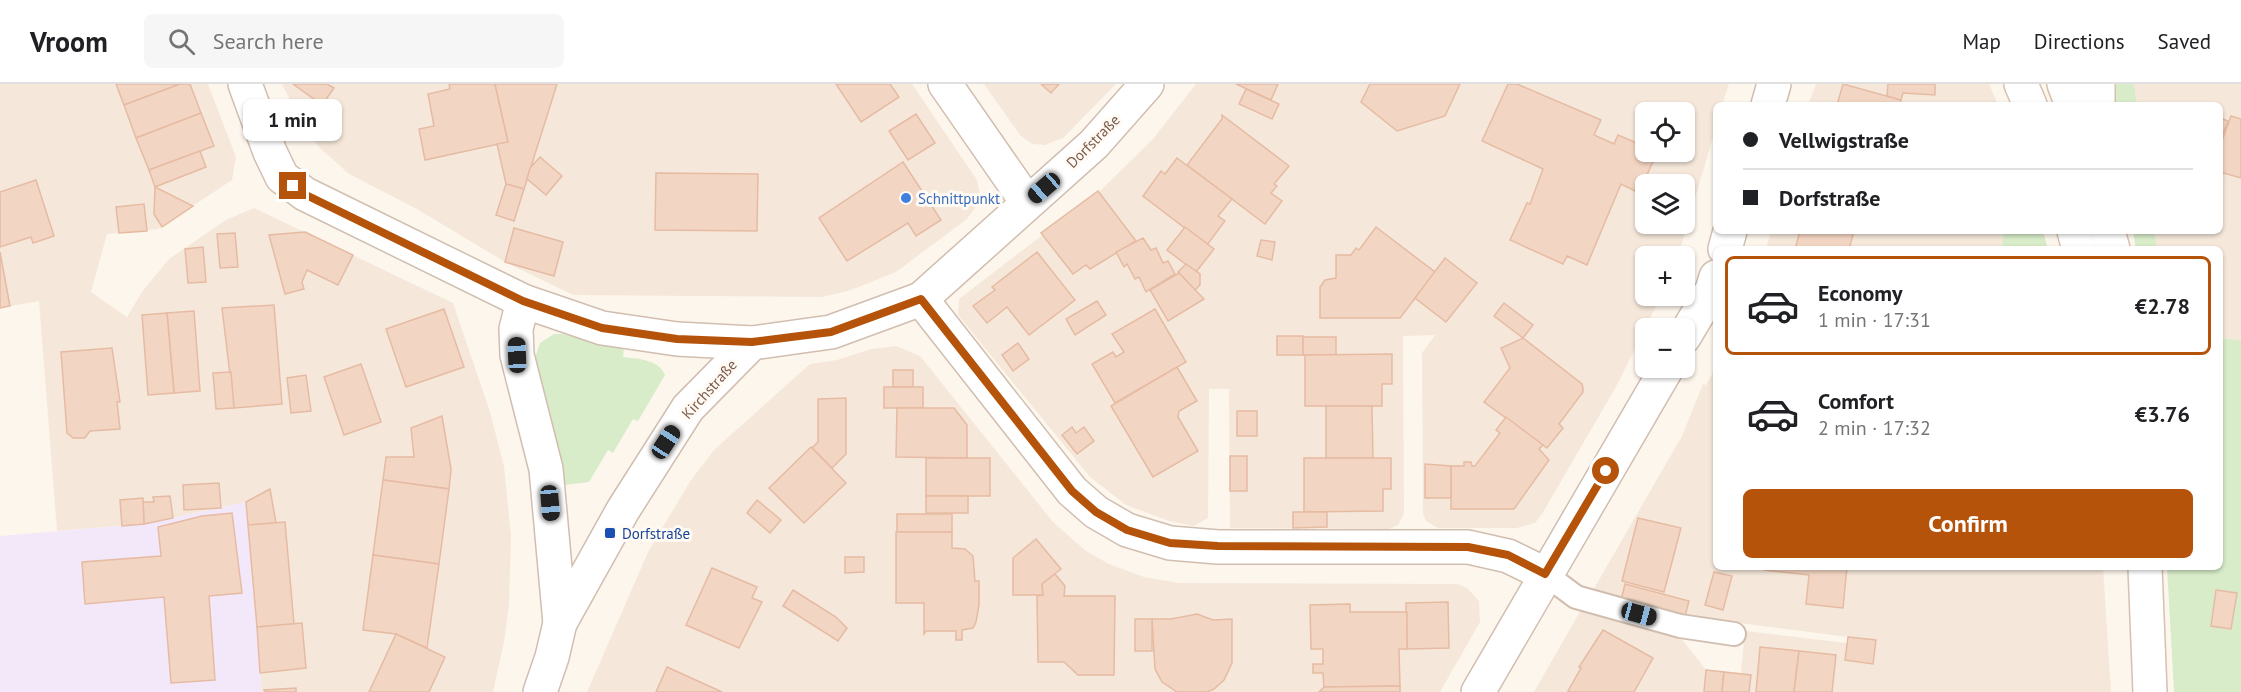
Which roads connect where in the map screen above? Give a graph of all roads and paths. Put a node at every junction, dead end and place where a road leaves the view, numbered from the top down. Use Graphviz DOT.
graph roads {
  1 [pos="245,84"];
  2 [pos="945,84"];
  3 [pos="1147,84"];
  4 [pos="1774,84"];
  5 [pos="2021,84"];
  6 [pos="2064,84"];
  7 [pos="2098,84"];
  8 [pos="1769,102"];
  9 [pos="2029,102"];
  10 [pos="2071,102"];
  11 [pos="2098,102"];
  12 [pos="1028,202"];
  13 [pos="1713,287"];
  14 [pos="921,299"];
  15 [pos="523,301"];
  16 [pos="1695,319"];
  17 [pos="752,342"];
  18 [pos="1660,378"];
  19 [pos="2145,570"];
  20 [pos="1545,574"];
  21 [pos="560,623"];
  22 [pos="1734,634"];
  23 [pos="540,692"];
  24 [pos="1478,692"];
  25 [pos="2150,692"];
  1 -- 15 [label="street, Dorfstraße"];
  2 -- 12 [label="street"];
  3 -- 12 [label="street, Dorfstraße"];
  4 -- 8 [label="street"];
  5 -- 9 [label="street"];
  6 -- 10 [label="street"];
  7 -- 11 [label="street"];
  12 -- 14 [label="street, Dorfstraße"];
  13 -- 16 [label="street"];
  14 -- 17 [label="street, Dorfstraße"];
  14 -- 20 [label="street"];
  15 -- 17 [label="street, Dorfstraße"];
  15 -- 21 [label="street, Kirchstraße"];
  17 -- 21 [label="street, Kirchstraße"];
  18 -- 20 [label="street"];
  19 -- 25 [label="street"];
  20 -- 22 [label="lane"];
  20 -- 24 [label="street"];
  21 -- 23 [label="street, Kirchstraße"];
}
